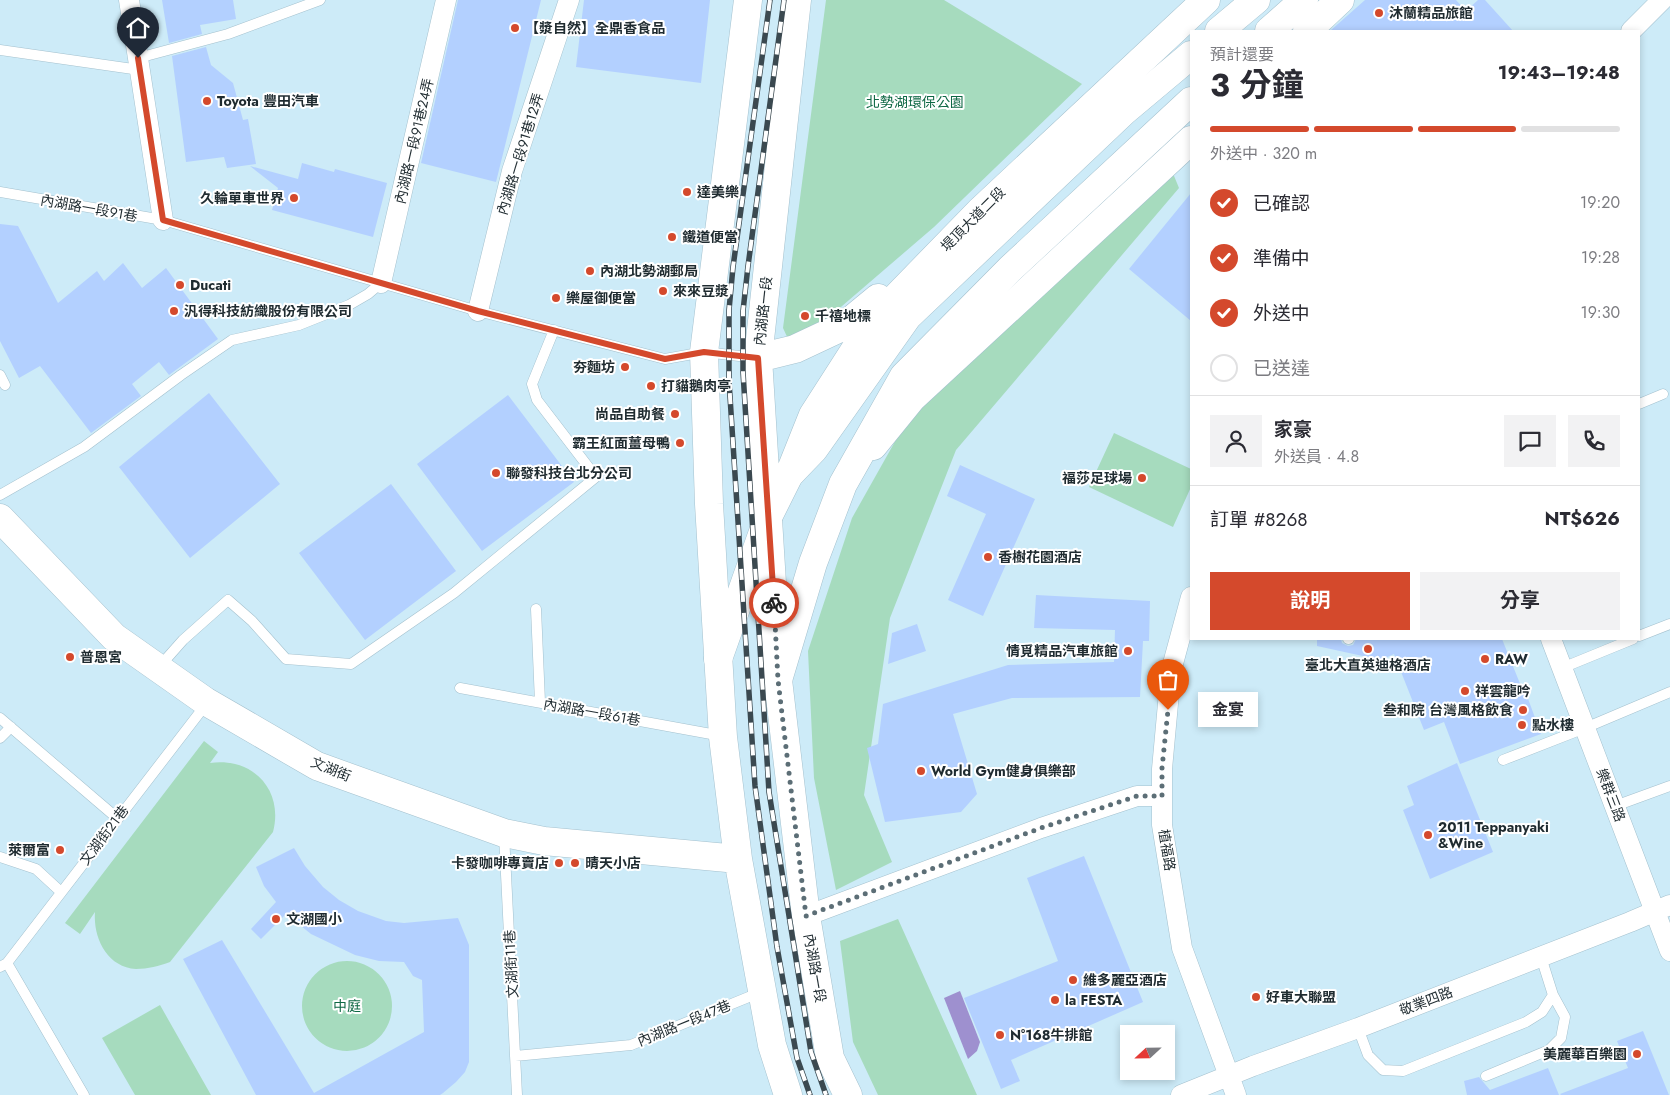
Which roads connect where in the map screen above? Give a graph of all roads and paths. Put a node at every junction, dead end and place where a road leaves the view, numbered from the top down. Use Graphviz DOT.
graph roads {
  1 [pos="129,0"];
  2 [pos="320,0"];
  3 [pos="446,0"];
  4 [pos="569,0"];
  5 [pos="748,0"];
  6 [pos="797,0"];
  7 [pos="1206,0"];
  8 [pos="1256,0"];
  9 [pos="1304,0"];
  10 [pos="1340,0"];
  11 [pos="1662,0"];
  12 [pos="1220,30"];
  13 [pos="1270,30"];
  14 [pos="1308,30"];
  15 [pos="1632,30"];
  16 [pos="0,50"];
  17 [pos="1190,56"];
  18 [pos="139,64"];
  19 [pos="1190,102"];
  20 [pos="1190,141"];
  21 [pos="0,192"];
  22 [pos="980,211"];
  23 [pos="163,220"];
  24 [pos="381,283"];
  25 [pos="478,311"];
  26 [pos="554,330"];
  27 [pos="704,352"];
  28 [pos="758,358"];
  29 [pos="0,375"];
  30 [pos="5,385"];
  31 [pos="1663,394"];
  32 [pos="1640,404"];
  33 [pos="789,475"];
  34 [pos="843,484"];
  35 [pos="0,495"];
  36 [pos="769,515"];
  37 [pos="0,518"];
  38 [pos="1190,601"];
  39 [pos="536,609"];
  40 [pos="1670,624"];
  41 [pos="1640,636"];
  42 [pos="1551,640"];
  43 [pos="1631,640"];
  44 [pos="718,659"];
  45 [pos="159,668"];
  46 [pos="1562,668"];
  47 [pos="778,680"];
  48 [pos="460,688"];
  49 [pos="1670,692"];
  50 [pos="208,702"];
  51 [pos="540,702"];
  52 [pos="0,718"];
  53 [pos="11,727"];
  54 [pos="1585,728"];
  55 [pos="723,736"];
  56 [pos="0,738"];
  57 [pos="1503,760"];
  58 [pos="1670,786"];
  59 [pos="1162,796"];
  60 [pos="1615,806"];
  61 [pos="117,818"];
  62 [pos="504,833"];
  63 [pos="0,857"];
  64 [pos="738,859"];
  65 [pos="61,892"];
  66 [pos="1662,908"];
  67 [pos="806,916"];
  68 [pos="1670,951"];
  69 [pos="1541,957"];
  70 [pos="3,965"];
  71 [pos="762,992"];
  72 [pos="1553,994"];
  73 [pos="1358,1028"];
  74 [pos="515,1056"];
  75 [pos="1229,1076"];
  76 [pos="1486,1076"];
  77 [pos="84,1095"];
  78 [pos="517,1095"];
  79 [pos="788,1095"];
  80 [pos="848,1095"];
  81 [pos="1181,1095"];
  82 [pos="1236,1095"];
  1 -- 18 [label="street"];
  2 -- 18 [label="lane"];
  3 -- 24 [label="street, 內湖路一段91巷24弄"];
  4 -- 25 [label="street, 內湖路一段91巷12弄"];
  5 -- 27 [label="main road"];
  6 -- 28 [label="main road, 內湖路一段"];
  7 -- 22 [label="main road, 堤頂大道二段"];
  8 -- 12 [label="main road"];
  9 -- 13 [label="main road"];
  10 -- 14 [label="main road"];
  11 -- 15 [label="street"];
  16 -- 18 [label="lane"];
  17 -- 33 [label="main road, 堤頂大道二段"];
  18 -- 23 [label="street"];
  19 -- 34 [label="main road"];
  20 -- 34 [label="main road"];
  21 -- 23 [label="lane, 內湖路一段91巷"];
  22 -- 28 [label="main road"];
  22 -- 33 [label="main road, 堤頂大道二段"];
  23 -- 24 [label="lane, 內湖路一段91巷"];
  24 -- 25 [label="lane, 內湖路一段91巷"];
  24 -- 35 [label="lane"];
  25 -- 26 [label="lane, 內湖路一段91巷"];
  26 -- 27 [label="lane, 內湖路一段91巷"];
  26 -- 45 [label="lane"];
  27 -- 28 [label="lane, 內湖路一段91巷"];
  27 -- 44 [label="main road"];
  28 -- 36 [label="main road, 內湖路一段"];
  29 -- 30 [label="lane"];
  31 -- 32 [label="lane"];
  33 -- 36 [label="main road, 堤頂大道二段"];
  34 -- 47 [label="main road"];
  36 -- 44 [label="main road, 堤頂大道二段"];
  36 -- 47 [label="main road, 內湖路一段"];
  37 -- 45 [label="main road, 文湖街"];
  38 -- 59 [label="street, 植福路"];
  39 -- 51 [label="lane"];
  40 -- 41 [label="lane"];
  42 -- 46 [label="street, 樂群三路"];
  43 -- 46 [label="lane"];
  44 -- 55 [label="main road"];
  45 -- 50 [label="main road, 文湖街"];
  46 -- 54 [label="street, 樂群三路"];
  47 -- 67 [label="main road, 內湖路一段"];
  48 -- 51 [label="lane, 內湖路一段61巷"];
  49 -- 54 [label="lane"];
  50 -- 61 [label="lane, 文湖街21巷"];
  50 -- 62 [label="main road, 文湖街"];
  51 -- 55 [label="lane, 內湖路一段61巷"];
  52 -- 53 [label="lane"];
  53 -- 56 [label="lane"];
  53 -- 61 [label="lane"];
  54 -- 57 [label="lane"];
  54 -- 60 [label="street, 樂群三路"];
  55 -- 64 [label="main road"];
  58 -- 60 [label="lane"];
  59 -- 67 [label="street"];
  59 -- 75 [label="street, 植福路"];
  60 -- 66 [label="street, 樂群三路"];
  61 -- 65 [label="lane, 文湖街21巷"];
  62 -- 64 [label="main road, 文湖街"];
  62 -- 74 [label="lane, 文湖街11巷"];
  63 -- 65 [label="lane"];
  64 -- 71 [label="main road"];
  65 -- 70 [label="lane, 文湖街21巷"];
  66 -- 68 [label="street, 樂群三路"];
  66 -- 69 [label="street, 敬業四路"];
  67 -- 80 [label="main road, 內湖路一段"];
  69 -- 72 [label="lane"];
  69 -- 73 [label="street, 敬業四路"];
  70 -- 77 [label="lane"];
  71 -- 74 [label="lane, 內湖路一段47巷"];
  71 -- 79 [label="main road"];
  72 -- 73 [label="lane"];
  72 -- 76 [label="lane"];
  73 -- 75 [label="street, 敬業四路"];
  74 -- 78 [label="lane, 文湖街11巷"];
  75 -- 81 [label="street, 敬業四路"];
  75 -- 82 [label="street, 植福路"];
}
